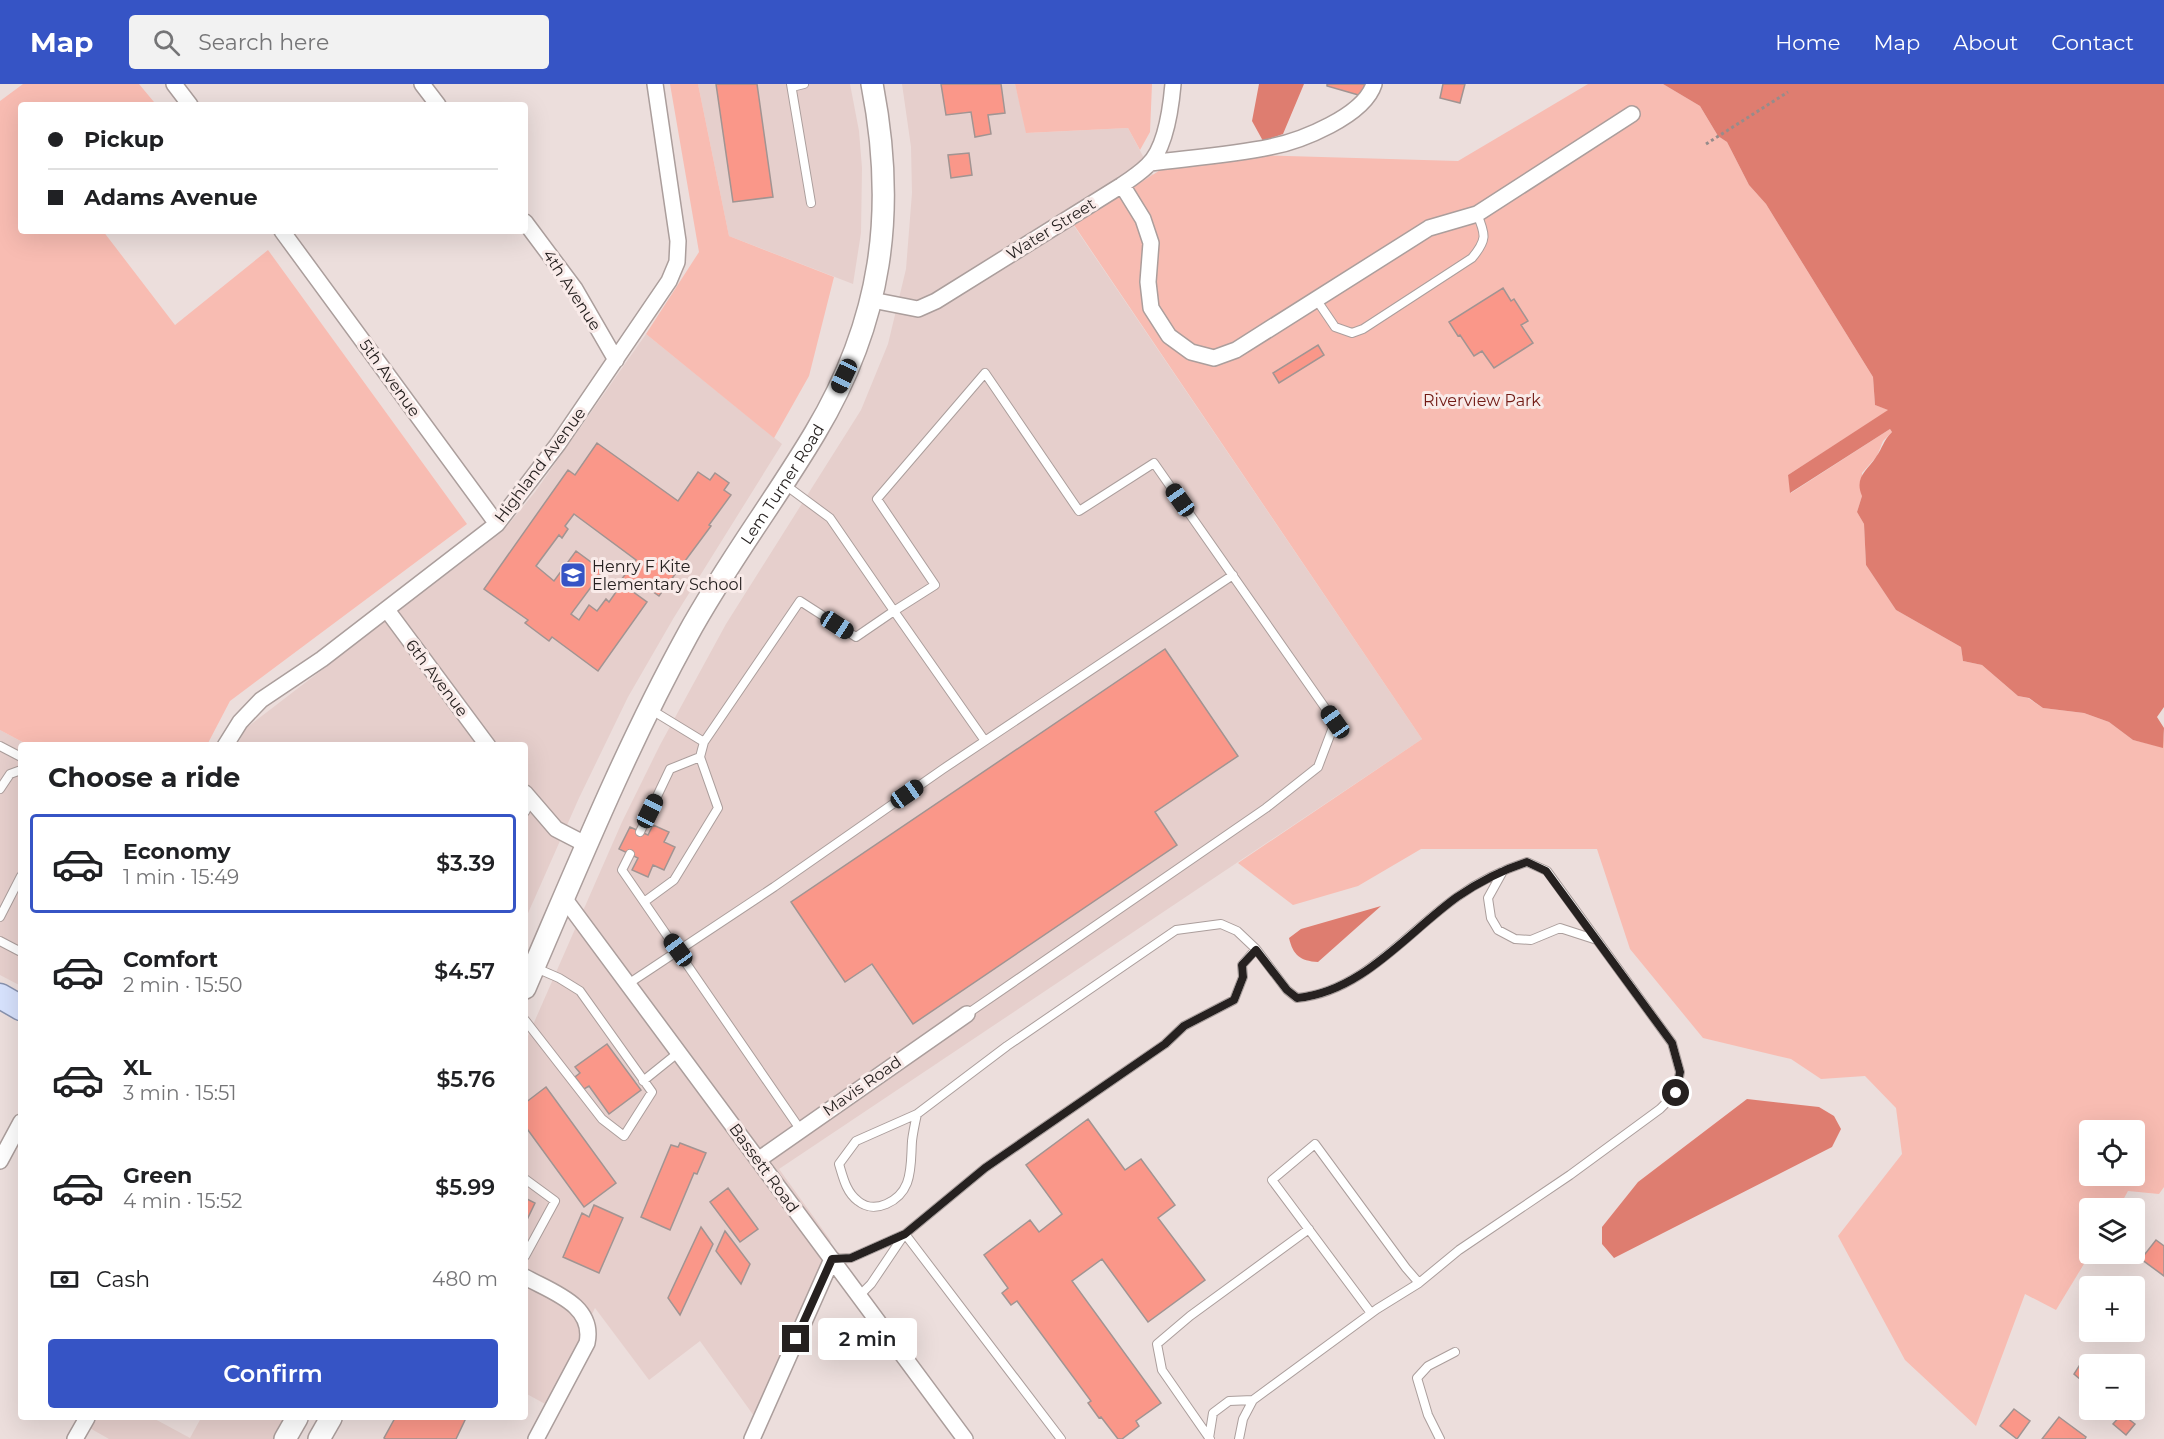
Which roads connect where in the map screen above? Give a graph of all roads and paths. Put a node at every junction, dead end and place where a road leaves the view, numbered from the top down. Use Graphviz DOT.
graph roads {
  1 [pos="174,84"];
  2 [pos="422,84"];
  3 [pos="655,84"];
  4 [pos="804,84"];
  5 [pos="872,84"];
  6 [pos="1173,84"];
  7 [pos="1374,84"];
  8 [pos="791,85"];
  9 [pos="1788,92"];
  10 [pos="188,102"];
  11 [pos="436,102"];
  12 [pos="1632,114"];
  13 [pos="1706,144"];
  14 [pos="1150,163"];
  15 [pos="1122,185"];
  16 [pos="811,203"];
  17 [pos="1477,214"];
  18 [pos="528,226"];
  19 [pos="284,234"];
  20 [pos="1316,299"];
  21 [pos="872,300"];
  22 [pos="616,360"];
  23 [pos="782,483"];
  24 [pos="497,524"];
  25 [pos="1233,575"];
  26 [pos="387,610"];
  27 [pos="894,611"];
  28 [pos="649,708"];
  29 [pos="985,741"];
  30 [pos="228,742"];
  31 [pos="485,742"];
  32 [pos="704,742"];
  33 [pos="0,746"];
  34 [pos="18,755"];
  35 [pos="700,757"];
  36 [pos="18,771"];
  37 [pos="0,789"];
  38 [pos="528,802"];
  39 [pos="640,831"];
  40 [pos="586,846"];
  41 [pos="630,854"];
  42 [pos="1503,870"];
  43 [pos="18,882"];
  44 [pos="564,898"];
  45 [pos="644,902"];
  46 [pos="0,917"];
  47 [pos="1599,940"];
  48 [pos="0,941"];
  49 [pos="18,950"];
  50 [pos="678,950"];
  51 [pos="1256,950"];
  52 [pos="534,967"];
  53 [pos="528,981"];
  54 [pos="628,984"];
  55 [pos="0,996"];
  56 [pos="18,1006"];
  57 [pos="967,1014"];
  58 [pos="528,1024"];
  59 [pos="680,1052"];
  60 [pos="643,1081"];
  61 [pos="917,1114"];
  62 [pos="18,1128"];
  63 [pos="800,1129"];
  64 [pos="758,1160"];
  65 [pos="0,1161"];
  66 [pos="528,1181"];
  67 [pos="1309,1229"];
  68 [pos="905,1234"];
  69 [pos="528,1250"];
  70 [pos="832,1259"];
  71 [pos="528,1279"];
  72 [pos="1419,1283"];
  73 [pos="859,1296"];
  74 [pos="1371,1313"];
  75 [pos="1455,1353"];
  76 [pos="1253,1400"];
  77 [pos="86,1420"];
  78 [pos="296,1420"];
  79 [pos="330,1420"];
  80 [pos="963,1438"];
  81 [pos="75,1439"];
  82 [pos="285,1439"];
  83 [pos="319,1439"];
  84 [pos="536,1439"];
  85 [pos="752,1439"];
  86 [pos="1061,1439"];
  87 [pos="1210,1439"];
  88 [pos="1239,1439"];
  89 [pos="1440,1439"];
  1 -- 10 [label="street"];
  2 -- 11 [label="street"];
  3 -- 22 [label="street, Highland Avenue"];
  4 -- 8 [label="lane"];
  5 -- 21 [label="main road, Lem Turner Road"];
  6 -- 14 [label="street, Water Street"];
  7 -- 14 [label="street"];
  8 -- 16 [label="lane"];
  9 -- 13 [label="path"];
  12 -- 17 [label="street"];
  14 -- 15 [label="street, Water Street"];
  15 -- 20 [label="street"];
  15 -- 21 [label="street, Water Street"];
  17 -- 20 [label="street"];
  17 -- 20 [label="lane"];
  18 -- 22 [label="street, 4th Avenue"];
  19 -- 24 [label="street, 5th Avenue"];
  21 -- 23 [label="main road, Lem Turner Road"];
  22 -- 24 [label="street, Highland Avenue"];
  23 -- 27 [label="lane"];
  23 -- 28 [label="main road, Lem Turner Road"];
  24 -- 26 [label="street, Highland Avenue"];
  25 -- 27 [label="lane"];
  25 -- 29 [label="lane"];
  25 -- 57 [label="lane"];
  26 -- 30 [label="street, Highland Avenue"];
  26 -- 31 [label="street, 6th Avenue"];
  27 -- 29 [label="lane"];
  27 -- 32 [label="lane"];
  28 -- 32 [label="lane"];
  28 -- 40 [label="main road, Lem Turner Road"];
  29 -- 50 [label="lane"];
  32 -- 35 [label="lane"];
  33 -- 34 [label="lane"];
  35 -- 39 [label="lane"];
  35 -- 45 [label="lane"];
  36 -- 37 [label="lane"];
  38 -- 40 [label="street"];
  40 -- 44 [label="main road, Lem Turner Road"];
  41 -- 45 [label="lane"];
  42 -- 47 [label="lane"];
  42 -- 47 [label="lane"];
  42 -- 51 [label="lane"];
  43 -- 46 [label="lane"];
  44 -- 52 [label="main road, Lem Turner Road"];
  44 -- 54 [label="street, Bassett Road"];
  45 -- 50 [label="lane"];
  47 -- 72 [label="lane"];
  48 -- 49 [label="lane"];
  50 -- 54 [label="lane"];
  50 -- 63 [label="lane"];
  51 -- 61 [label="lane"];
  51 -- 68 [label="lane"];
  52 -- 53 [label="main road, Lem Turner Road"];
  52 -- 60 [label="lane"];
  54 -- 59 [label="street, Bassett Road"];
  55 -- 56 [label="main road"];
  57 -- 63 [label="street, Mavis Road"];
  58 -- 60 [label="lane"];
  59 -- 60 [label="lane"];
  59 -- 64 [label="street, Bassett Road"];
  61 -- 61 [label="lane"];
  62 -- 65 [label="street"];
  63 -- 64 [label="street, Mavis Road"];
  64 -- 70 [label="street, Bassett Road"];
  66 -- 69 [label="lane"];
  67 -- 72 [label="lane"];
  67 -- 74 [label="lane"];
  67 -- 87 [label="lane"];
  68 -- 70 [label="lane"];
  68 -- 73 [label="lane"];
  68 -- 86 [label="lane"];
  70 -- 73 [label="street, Bassett Road"];
  70 -- 85 [label="street"];
  71 -- 84 [label="street"];
  72 -- 74 [label="lane"];
  73 -- 80 [label="street, Bassett Road"];
  74 -- 76 [label="lane"];
  75 -- 89 [label="lane"];
  76 -- 87 [label="lane"];
  76 -- 88 [label="lane"];
  77 -- 81 [label="street"];
  78 -- 82 [label="main road"];
  79 -- 83 [label="main road"];
}
